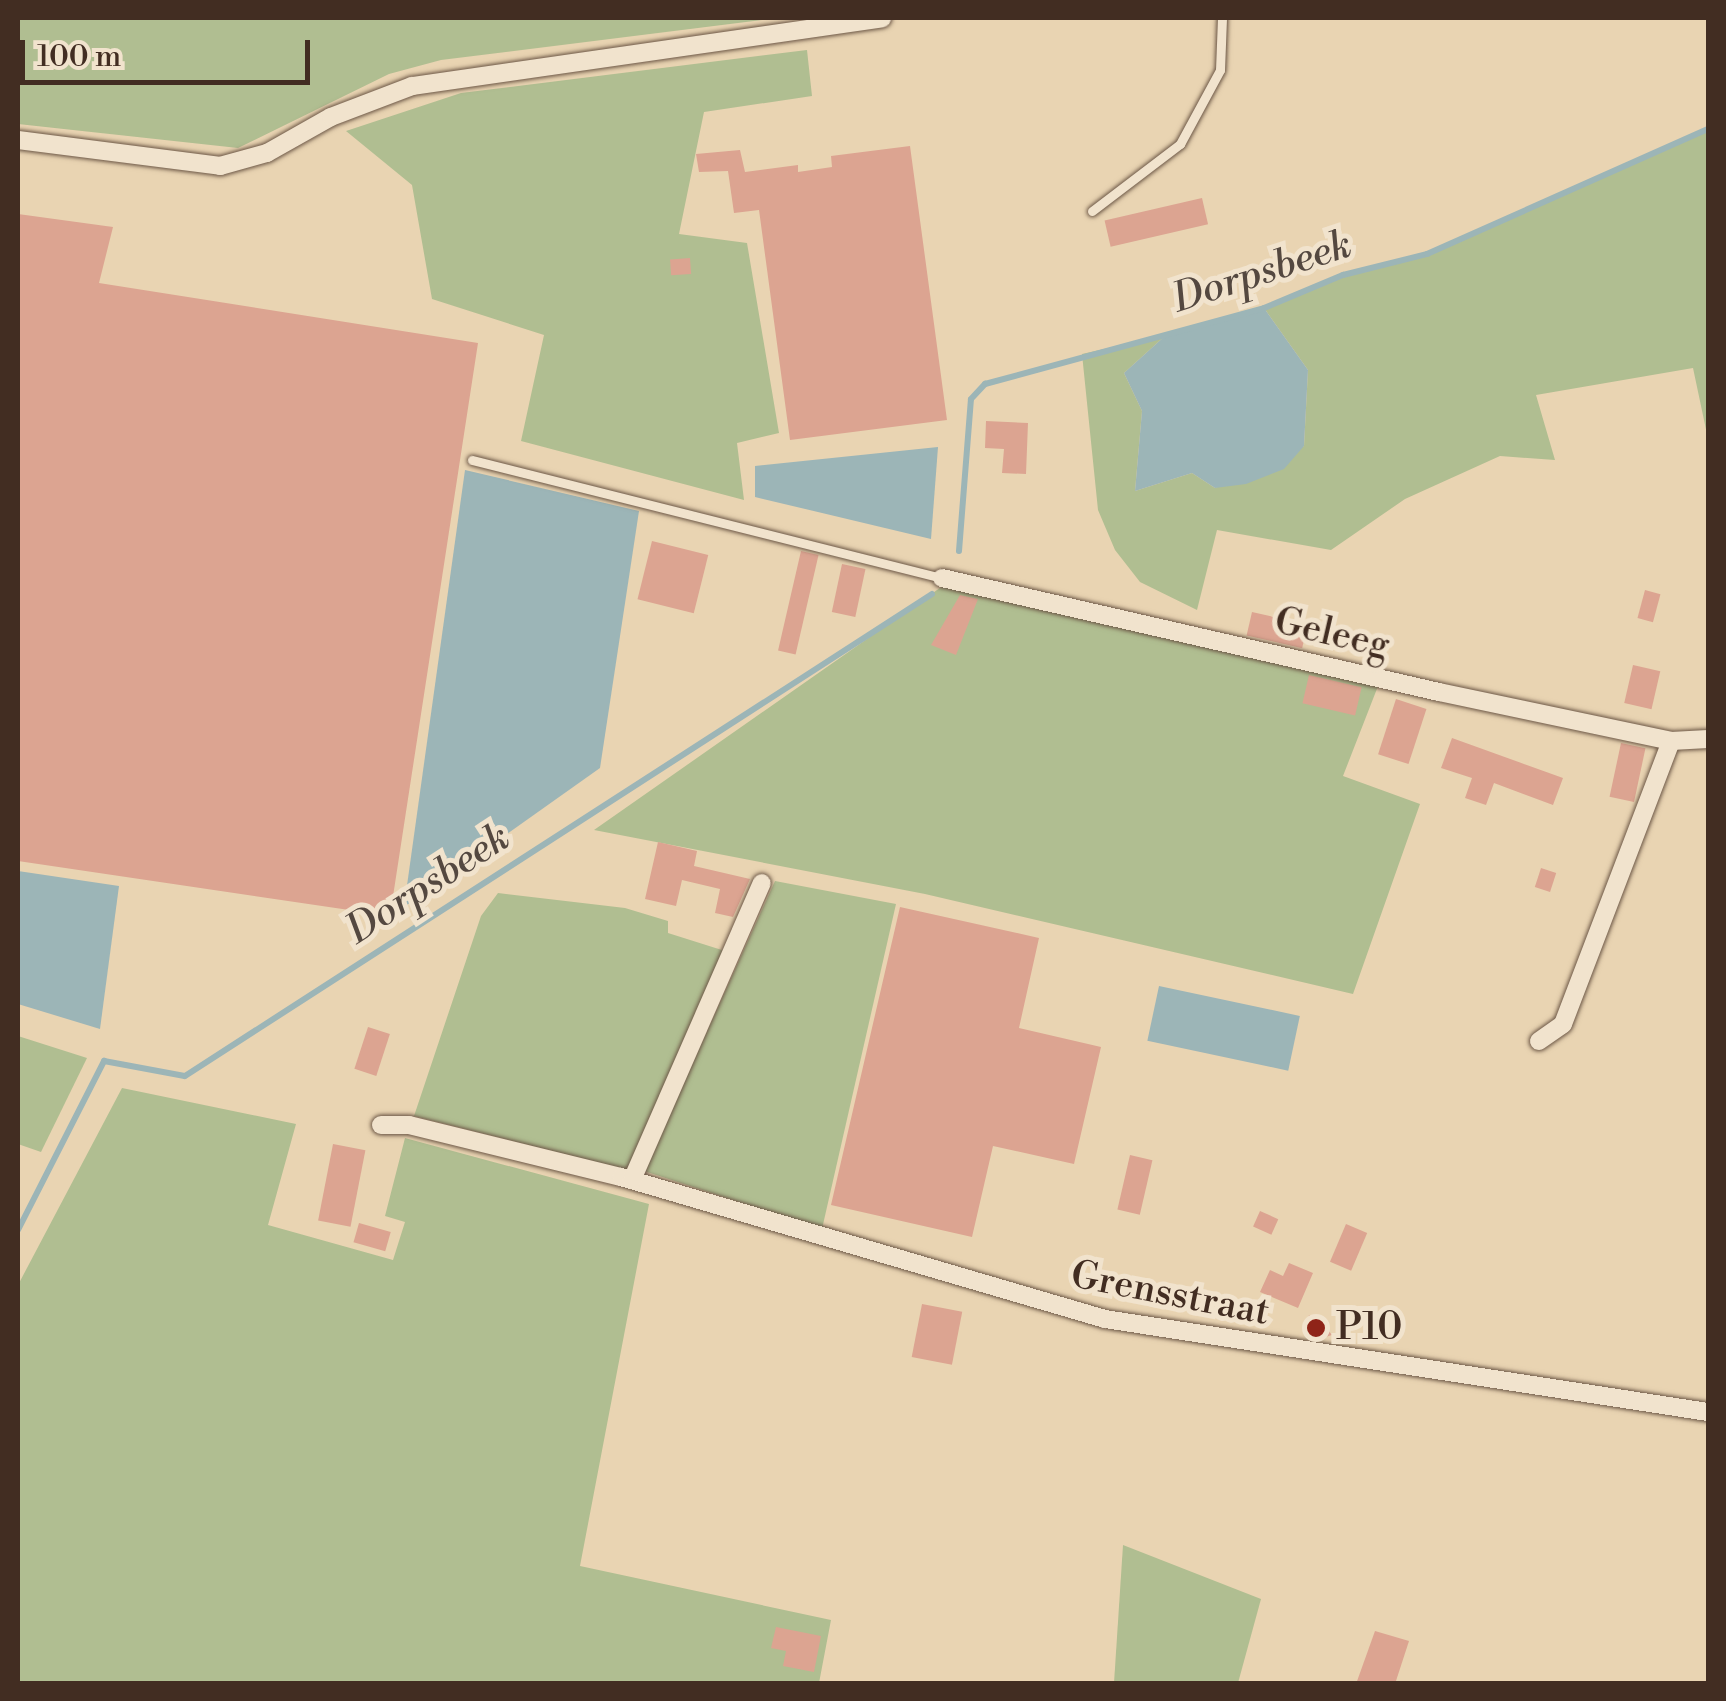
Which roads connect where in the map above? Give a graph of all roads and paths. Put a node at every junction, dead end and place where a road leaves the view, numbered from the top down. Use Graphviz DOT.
graph roads {
  1 [pos="882,18"];
  2 [pos="1222,18"];
  3 [pos="18,140"];
  4 [pos="1092,211"];
  5 [pos="472,460"];
  6 [pos="942,578"];
  7 [pos="1672,740"];
  8 [pos="1708,740"];
  9 [pos="762,883"];
  10 [pos="1539,1041"];
  11 [pos="381,1125"];
  12 [pos="632,1180"];
  13 [pos="1708,1412"];
  1 -- 3 [label="street"];
  2 -- 4 [label="lane"];
  5 -- 6 [label="lane"];
  6 -- 7 [label="street, Geleeg"];
  7 -- 8 [label="street, Geleeg"];
  7 -- 10 [label="street"];
  9 -- 12 [label="street"];
  11 -- 12 [label="street, Grensstraat"];
  12 -- 13 [label="street, Grensstraat"];
}
